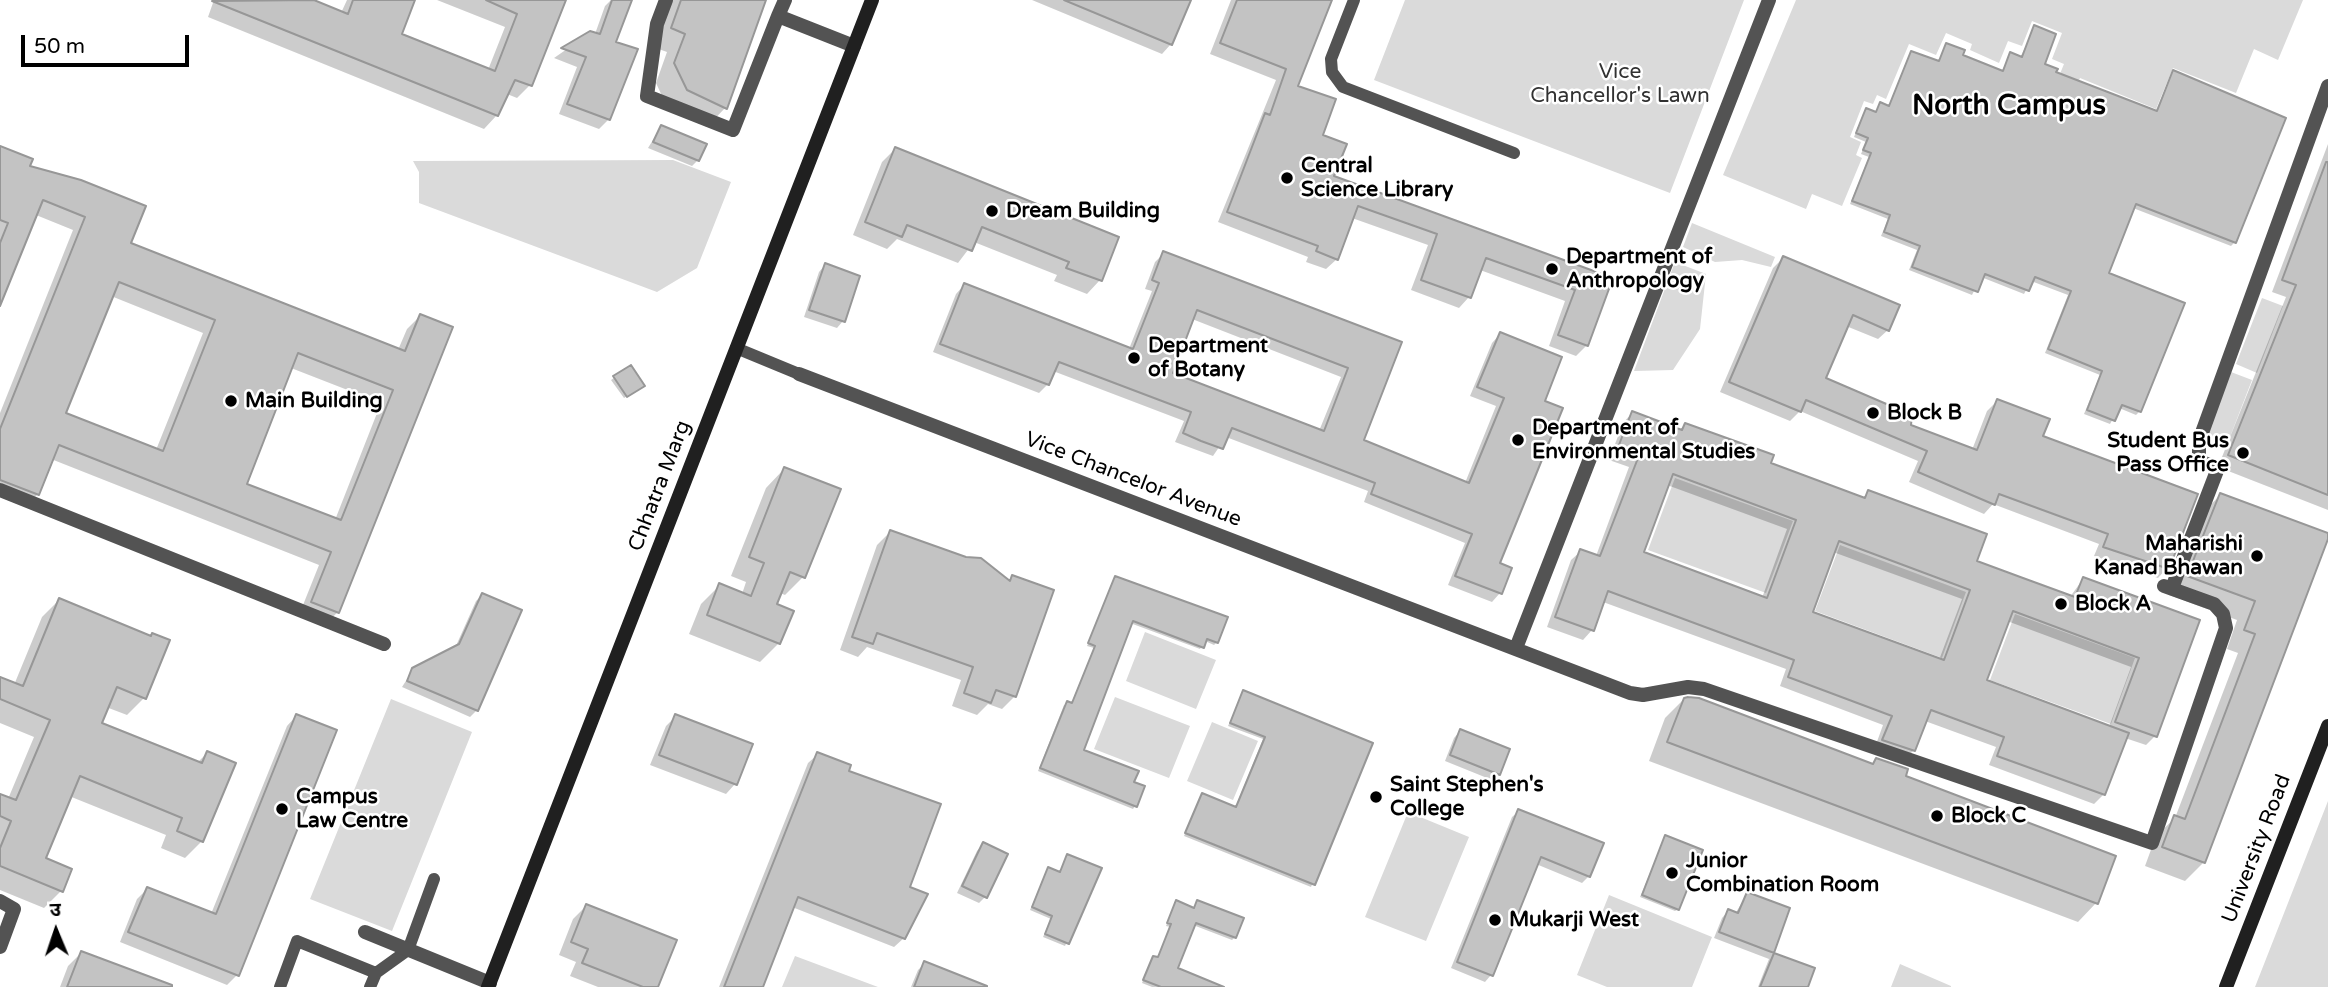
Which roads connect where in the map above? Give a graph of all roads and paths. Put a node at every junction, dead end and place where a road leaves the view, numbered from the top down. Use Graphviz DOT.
graph roads {
  1 [pos="666,0"];
  2 [pos="785,0"];
  3 [pos="872,0"];
  4 [pos="1354,0"];
  5 [pos="1769,0"];
  6 [pos="778,16"];
  7 [pos="854,46"];
  8 [pos="2328,86"];
  9 [pos="1514,153"];
  10 [pos="736,348"];
  11 [pos="799,373"];
  12 [pos="0,490"];
  13 [pos="384,644"];
  14 [pos="1516,648"];
  15 [pos="2328,726"];
  16 [pos="434,879"];
  17 [pos="0,901"];
  18 [pos="365,932"];
  19 [pos="0,947"];
  20 [pos="408,950"];
  21 [pos="376,973"];
  22 [pos="489,985"];
  23 [pos="280,987"];
  24 [pos="370,987"];
  25 [pos="2226,987"];
  1 -- 6 [label="street"];
  2 -- 6 [label="street"];
  3 -- 7 [label="street, Chhatra Marg"];
  4 -- 9 [label="lane"];
  5 -- 14 [label="street"];
  6 -- 7 [label="street"];
  7 -- 10 [label="street, Chhatra Marg"];
  8 -- 14 [label="street, Vice Chancelor Avenue"];
  10 -- 11 [label="lane, Vice Chancelor Avenue"];
  10 -- 22 [label="street, Chhatra Marg"];
  11 -- 14 [label="street, Vice Chancelor Avenue"];
  12 -- 13 [label="street"];
  15 -- 25 [label="street, University Road"];
  16 -- 20 [label="lane"];
  17 -- 19 [label="street"];
  18 -- 20 [label="street"];
  20 -- 21 [label="lane"];
  20 -- 22 [label="street"];
  21 -- 23 [label="lane"];
  21 -- 24 [label="lane"];
}
